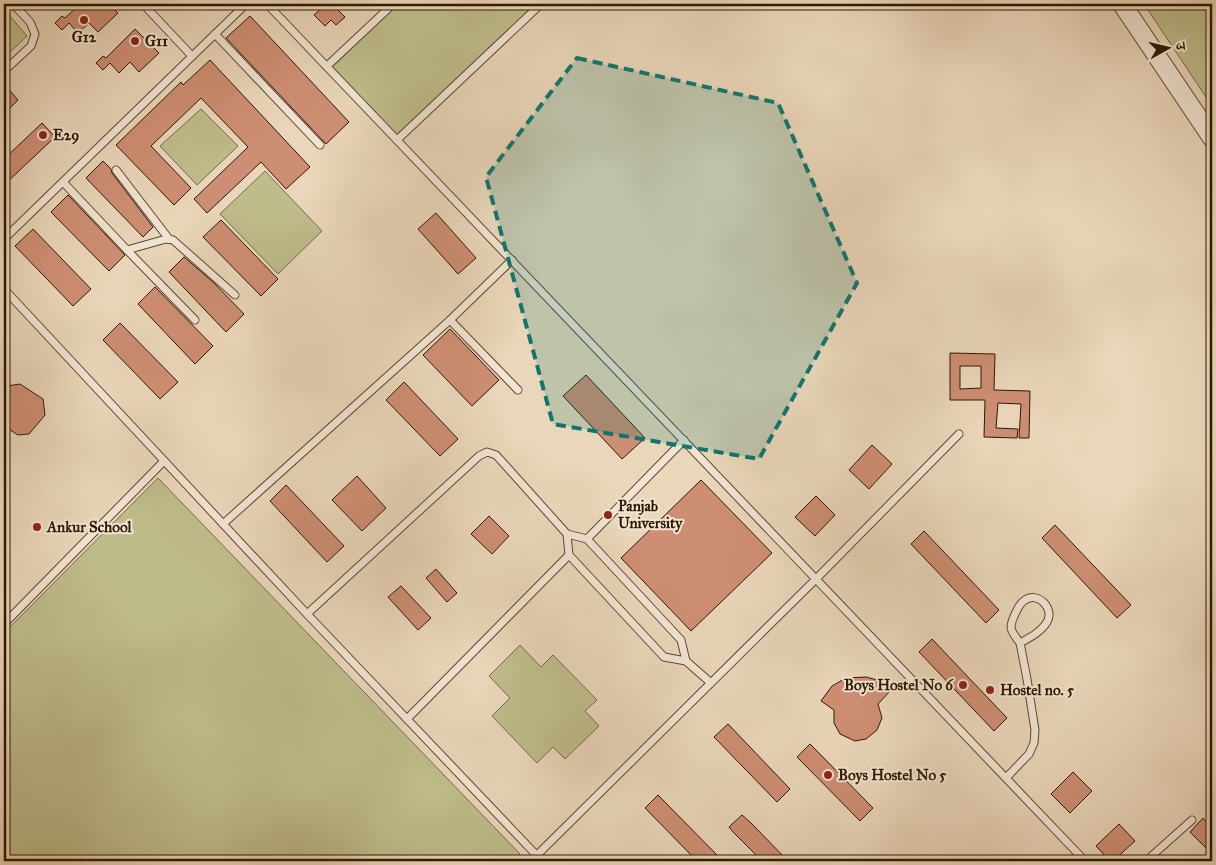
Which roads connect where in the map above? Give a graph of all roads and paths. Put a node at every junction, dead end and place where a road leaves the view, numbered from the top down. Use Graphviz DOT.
graph roads {
  1 [pos="13,4"];
  2 [pos="143,4"];
  3 [pos="246,4"];
  4 [pos="267,4"];
  5 [pos="393,4"];
  6 [pos="541,4"];
  7 [pos="1122,4"];
  8 [pos="215,34"];
  9 [pos="192,56"];
  10 [pos="327,66"];
  11 [pos="4,71"];
  12 [pos="1212,138"];
  13 [pos="397,140"];
  14 [pos="320,145"];
  15 [pos="116,170"];
  16 [pos="63,182"];
  17 [pos="4,239"];
  18 [pos="169,239"];
  19 [pos="127,250"];
  20 [pos="512,260"];
  21 [pos="4,289"];
  22 [pos="235,295"];
  23 [pos="196,320"];
  24 [pos="450,320"];
  25 [pos="518,390"];
  26 [pos="958,434"];
  27 [pos="684,440"];
  28 [pos="164,462"];
  29 [pos="223,524"];
  30 [pos="567,534"];
  31 [pos="587,539"];
  32 [pos="569,555"];
  33 [pos="816,579"];
  34 [pos="307,614"];
  35 [pos="4,624"];
  36 [pos="1020,643"];
  37 [pos="686,661"];
  38 [pos="711,683"];
  39 [pos="407,719"];
  40 [pos="1006,778"];
  41 [pos="1192,820"];
  42 [pos="537,859"];
  43 [pos="1085,861"];
  44 [pos="1146,861"];
  1 -- 11 [label="lane"];
  2 -- 9 [label="lane"];
  3 -- 8 [label="lane"];
  4 -- 10 [label="lane"];
  5 -- 10 [label="lane"];
  6 -- 13 [label="lane"];
  7 -- 12 [label="street"];
  8 -- 9 [label="lane"];
  8 -- 14 [label="lane"];
  9 -- 16 [label="lane"];
  10 -- 13 [label="lane"];
  13 -- 20 [label="lane"];
  15 -- 18 [label="lane"];
  16 -- 17 [label="lane"];
  16 -- 19 [label="lane"];
  18 -- 19 [label="lane"];
  18 -- 22 [label="lane"];
  19 -- 23 [label="lane"];
  20 -- 24 [label="lane"];
  20 -- 27 [label="lane"];
  21 -- 28 [label="lane"];
  24 -- 25 [label="lane"];
  24 -- 29 [label="lane"];
  26 -- 33 [label="lane"];
  27 -- 31 [label="lane"];
  27 -- 33 [label="lane"];
  28 -- 29 [label="lane"];
  28 -- 35 [label="lane"];
  29 -- 34 [label="lane"];
  30 -- 31 [label="lane"];
  30 -- 32 [label="lane"];
  30 -- 34 [label="lane"];
  31 -- 37 [label="lane"];
  32 -- 37 [label="lane"];
  32 -- 39 [label="lane"];
  33 -- 38 [label="lane"];
  33 -- 40 [label="lane"];
  34 -- 39 [label="lane"];
  36 -- 36 [label="lane"];
  36 -- 40 [label="lane"];
  37 -- 38 [label="lane"];
  38 -- 42 [label="lane"];
  39 -- 42 [label="lane"];
  40 -- 43 [label="lane"];
  41 -- 44 [label="lane"];
}
